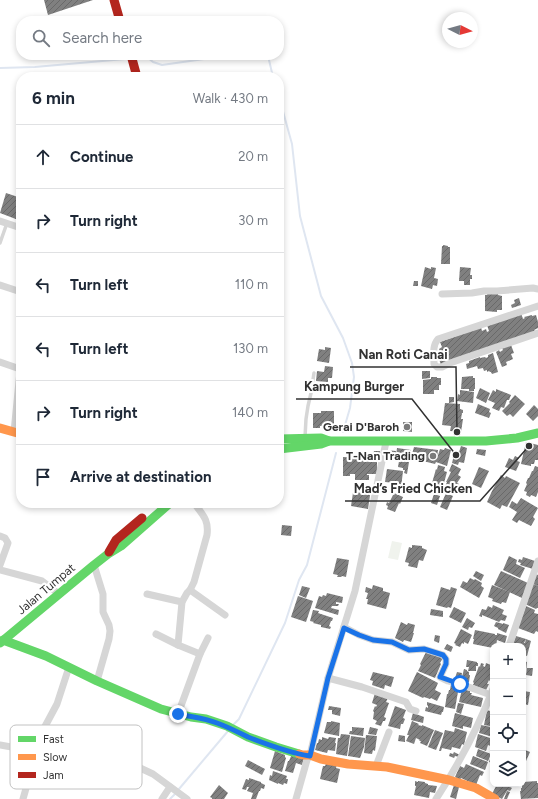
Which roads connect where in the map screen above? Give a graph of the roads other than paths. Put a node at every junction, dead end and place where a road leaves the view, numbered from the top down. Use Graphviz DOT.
graph roads {
  1 [pos="114,0"];
  2 [pos="119,16"];
  3 [pos="132,60"];
  4 [pos="136,72"];
  5 [pos="4,222"];
  6 [pos="16,226"];
  7 [pos="0,243"];
  8 [pos="0,285"];
  9 [pos="538,289"];
  10 [pos="16,290"];
  11 [pos="442,294"];
  12 [pos="538,306"];
  13 [pos="538,333"];
  14 [pos="0,362"];
  15 [pos="16,368"];
  16 [pos="314,373"];
  17 [pos="0,428"];
  18 [pos="16,433"];
  19 [pos="538,433"];
  20 [pos="305,438"];
  21 [pos="284,439"];
  22 [pos="329,441"];
  23 [pos="386,442"];
  24 [pos="284,448"];
  25 [pos="158,508"];
  26 [pos="198,508"];
  27 [pos="0,536"];
  28 [pos="538,561"];
  29 [pos="0,565"];
  30 [pos="94,565"];
  31 [pos="0,570"];
  32 [pos="190,590"];
  33 [pos="59,594"];
  34 [pos="147,594"];
  35 [pos="182,602"];
  36 [pos="225,615"];
  37 [pos="344,628"];
  38 [pos="156,634"];
  39 [pos="208,638"];
  40 [pos="1,642"];
  41 [pos="510,643"];
  42 [pos="178,645"];
  43 [pos="200,654"];
  44 [pos="69,667"];
  45 [pos="328,678"];
  46 [pos="96,681"];
  47 [pos="490,692"];
  48 [pos="490,697"];
  49 [pos="416,711"];
  50 [pos="178,714"];
  51 [pos="46,725"];
  52 [pos="389,732"];
  53 [pos="0,745"];
  54 [pos="10,747"];
  55 [pos="310,756"];
  56 [pos="376,766"];
  57 [pos="142,769"];
  58 [pos="449,780"];
  59 [pos="170,786"];
  60 [pos="26,789"];
  61 [pos="23,799"];
  62 [pos="162,799"];
  63 [pos="187,799"];
  64 [pos="296,799"];
  65 [pos="436,799"];
  66 [pos="495,799"];
  1 -- 2 [label="main road"];
  3 -- 4 [label="main road"];
  5 -- 6 [label="street"];
  5 -- 7 [label="lane"];
  8 -- 10 [label="street"];
  9 -- 11 [label="street"];
  12 -- 13 [label="street"];
  14 -- 15 [label="street"];
  16 -- 20 [label="lane"];
  17 -- 18 [label="main road"];
  19 -- 23 [label="main road"];
  20 -- 21 [label="main road"];
  20 -- 22 [label="main road"];
  22 -- 23 [label="main road"];
  22 -- 24 [label="main road"];
  23 -- 37 [label="street"];
  25 -- 30 [label="main road, Jalan Tumpat"];
  26 -- 32 [label="street"];
  27 -- 29 [label="street"];
  28 -- 41 [label="street"];
  30 -- 33 [label="main road, Jalan Tumpat"];
  30 -- 46 [label="street"];
  31 -- 33 [label="street"];
  32 -- 35 [label="street"];
  32 -- 36 [label="street"];
  33 -- 40 [label="main road, Jalan Tumpat"];
  34 -- 35 [label="street"];
  35 -- 42 [label="street"];
  37 -- 45 [label="street"];
  37 -- 47 [label="street"];
  38 -- 42 [label="street"];
  39 -- 43 [label="street"];
  40 -- 44 [label="main road"];
  42 -- 43 [label="street"];
  43 -- 50 [label="street"];
  44 -- 46 [label="main road"];
  44 -- 51 [label="street"];
  45 -- 49 [label="street"];
  45 -- 55 [label="street"];
  46 -- 50 [label="main road"];
  48 -- 58 [label="street"];
  50 -- 55 [label="main road"];
  52 -- 56 [label="street"];
  53 -- 54 [label="street"];
  55 -- 56 [label="main road"];
  55 -- 64 [label="street"];
  56 -- 58 [label="main road"];
  57 -- 59 [label="street"];
  58 -- 65 [label="street"];
  58 -- 66 [label="main road"];
  59 -- 62 [label="street"];
  59 -- 63 [label="street"];
  60 -- 61 [label="street"];
}
